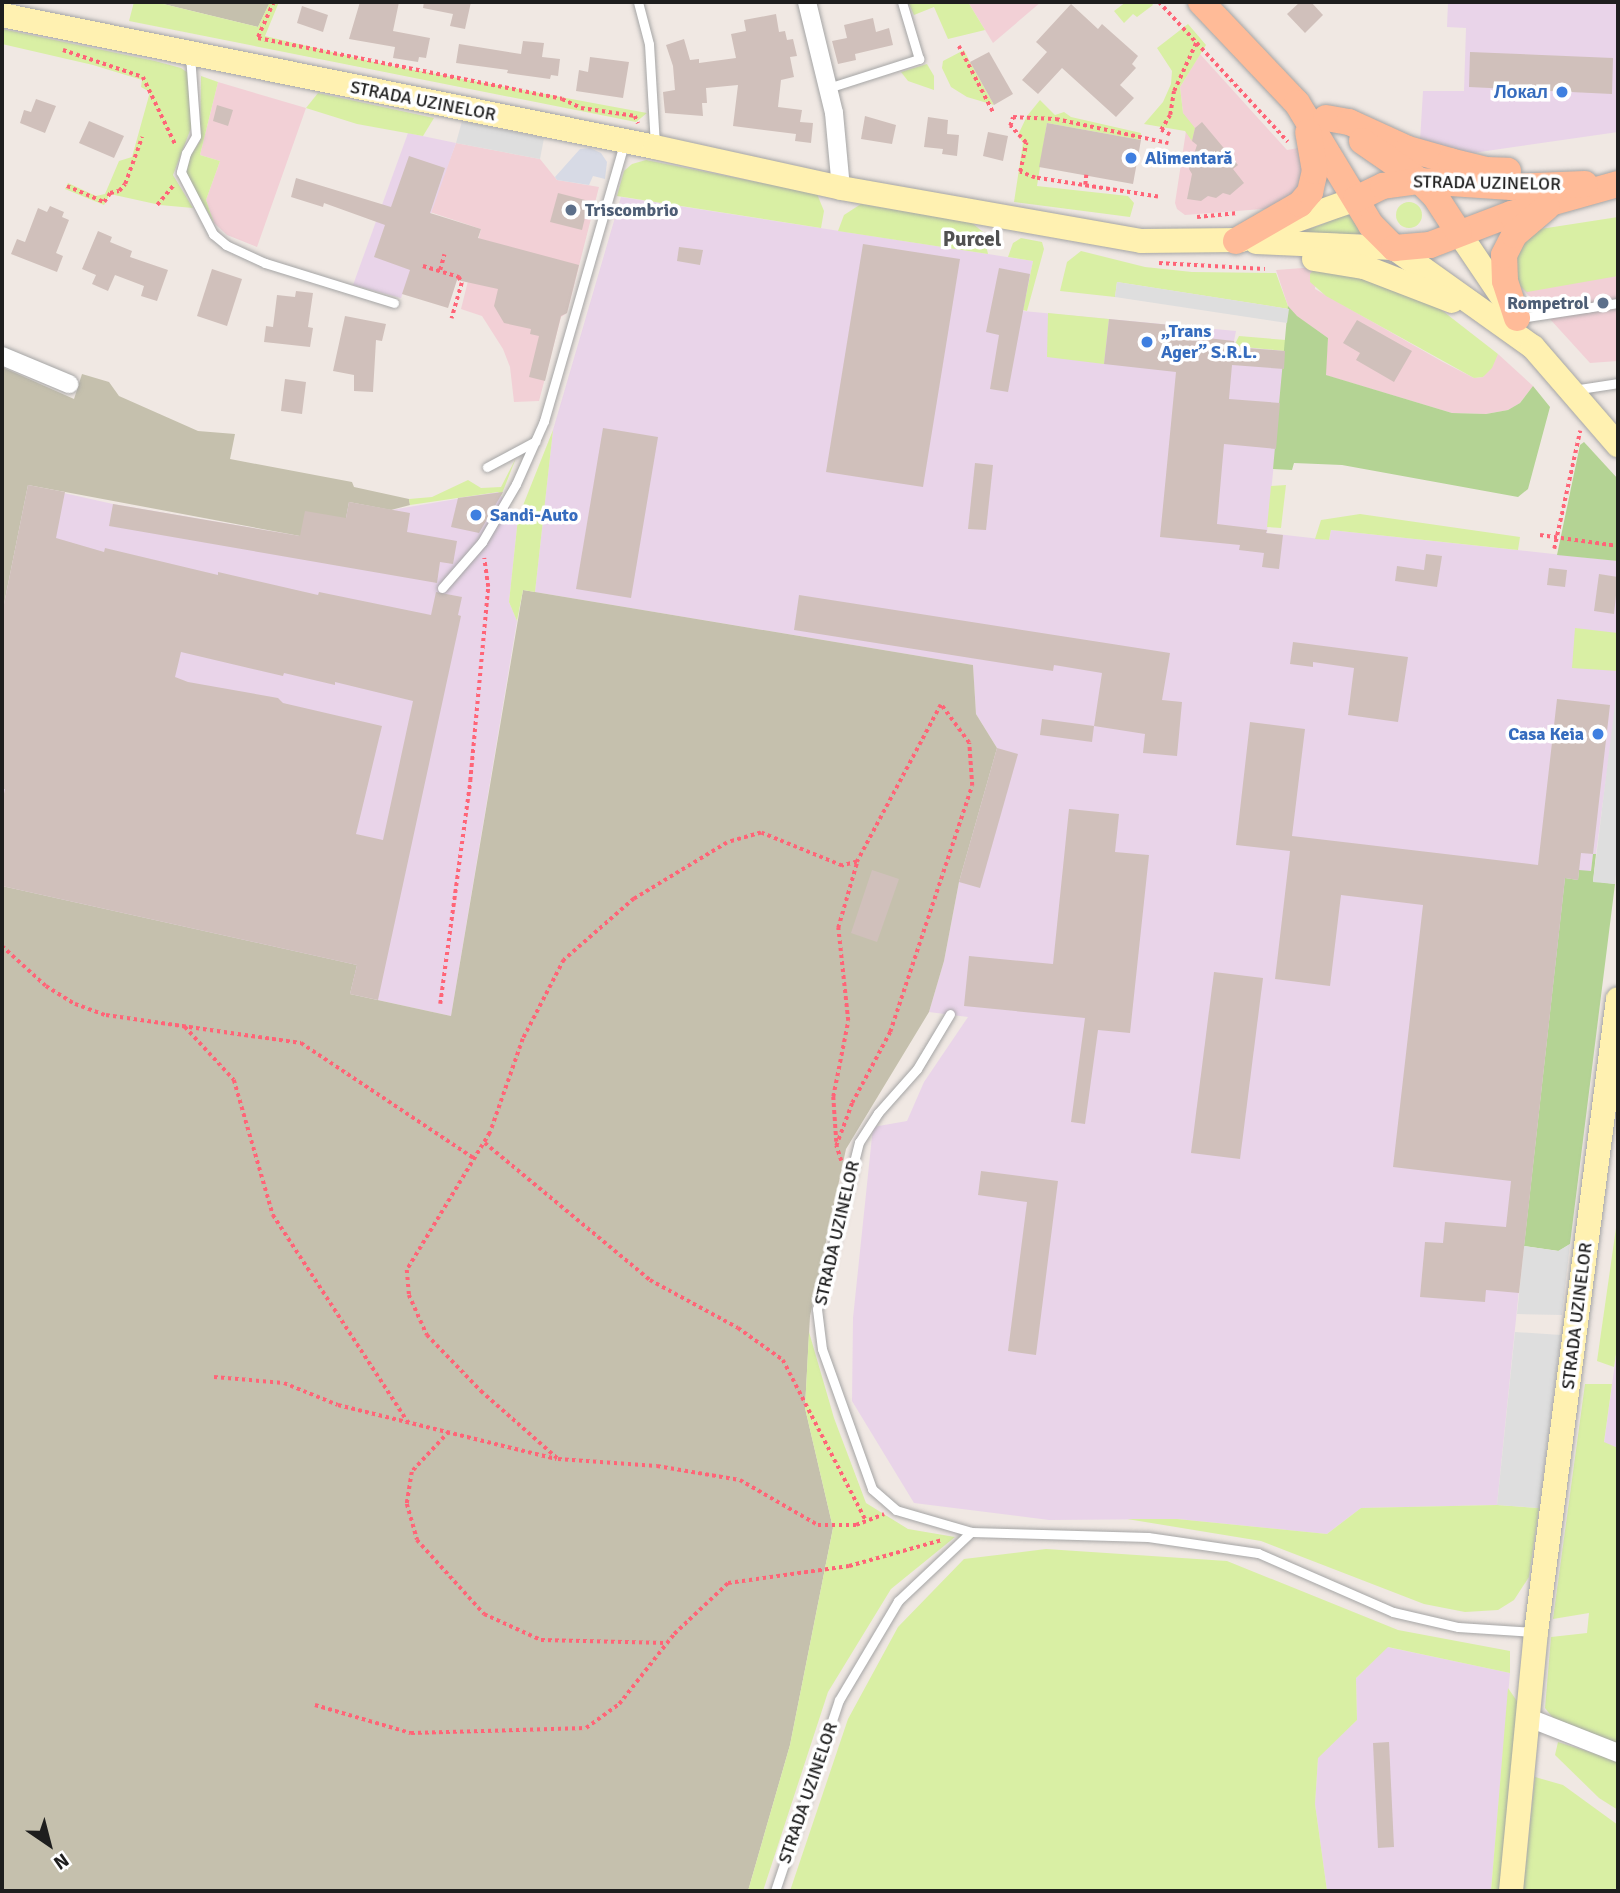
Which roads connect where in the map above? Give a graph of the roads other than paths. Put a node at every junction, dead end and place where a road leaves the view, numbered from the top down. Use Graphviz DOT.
graph roads {
  1 [pos="639,2"];
  2 [pos="807,2"];
  3 [pos="902,2"];
  4 [pos="1201,2"];
  5 [pos="2,15"];
  6 [pos="190,55"];
  7 [pos="828,88"];
  8 [pos="1307,121"];
  9 [pos="632,134"];
  10 [pos="655,147"];
  11 [pos="1420,181"];
  12 [pos="1574,184"];
  13 [pos="1618,184"];
  14 [pos="841,188"];
  15 [pos="1356,199"];
  16 [pos="1551,204"];
  17 [pos="1459,233"];
  18 [pos="1247,241"];
  19 [pos="1394,248"];
  20 [pos="394,303"];
  21 [pos="1618,303"];
  22 [pos="1512,323"];
  23 [pos="2,356"];
  24 [pos="1618,383"];
  25 [pos="69,384"];
  26 [pos="1578,398"];
  27 [pos="536,441"];
  28 [pos="1618,445"];
  29 [pos="487,467"];
  30 [pos="442,588"];
  31 [pos="1618,999"];
  32 [pos="950,1014"];
  33 [pos="971,1532"];
  34 [pos="1536,1632"];
  35 [pos="1529,1718"];
  36 [pos="1618,1753"];
  37 [pos="775,1891"];
  38 [pos="1511,1891"];
  1 -- 10 [label="lane"];
  2 -- 7 [label="street"];
  3 -- 7 [label="lane"];
  4 -- 8 [label="main road"];
  5 -- 6 [label="street, STRADA UZINELOR"];
  6 -- 9 [label="street, STRADA UZINELOR"];
  6 -- 20 [label="lane"];
  7 -- 14 [label="street"];
  8 -- 11 [label="main road"];
  8 -- 12 [label="main road"];
  8 -- 15 [label="main road"];
  8 -- 18 [label="main road"];
  9 -- 10 [label="street, STRADA UZINELOR"];
  9 -- 27 [label="lane"];
  10 -- 14 [label="street, STRADA UZINELOR"];
  11 -- 12 [label="main road, STRADA UZINELOR"];
  11 -- 15 [label="main road, STRADA UZINELOR"];
  11 -- 17 [label="main road"];
  12 -- 13 [label="main road, STRADA UZINELOR"];
  13 -- 16 [label="main road, STRADA UZINELOR"];
  14 -- 18 [label="street, STRADA UZINELOR"];
  15 -- 18 [label="street, STRADA UZINELOR"];
  15 -- 19 [label="main road"];
  16 -- 17 [label="main road, STRADA UZINELOR"];
  16 -- 22 [label="main road"];
  17 -- 19 [label="main road, STRADA UZINELOR"];
  17 -- 22 [label="street"];
  18 -- 19 [label="street, STRADA UZINELOR"];
  18 -- 22 [label="street"];
  19 -- 22 [label="street"];
  21 -- 22 [label="lane"];
  22 -- 26 [label="street"];
  23 -- 25 [label="street"];
  24 -- 26 [label="lane"];
  26 -- 28 [label="street"];
  27 -- 29 [label="lane"];
  27 -- 30 [label="lane"];
  31 -- 34 [label="street, STRADA UZINELOR"];
  32 -- 33 [label="lane, STRADA UZINELOR"];
  33 -- 34 [label="lane, STRADA UZINELOR"];
  33 -- 37 [label="lane, STRADA UZINELOR"];
  34 -- 35 [label="street, STRADA UZINELOR"];
  35 -- 36 [label="street"];
  35 -- 38 [label="street, STRADA UZINELOR"];
}
